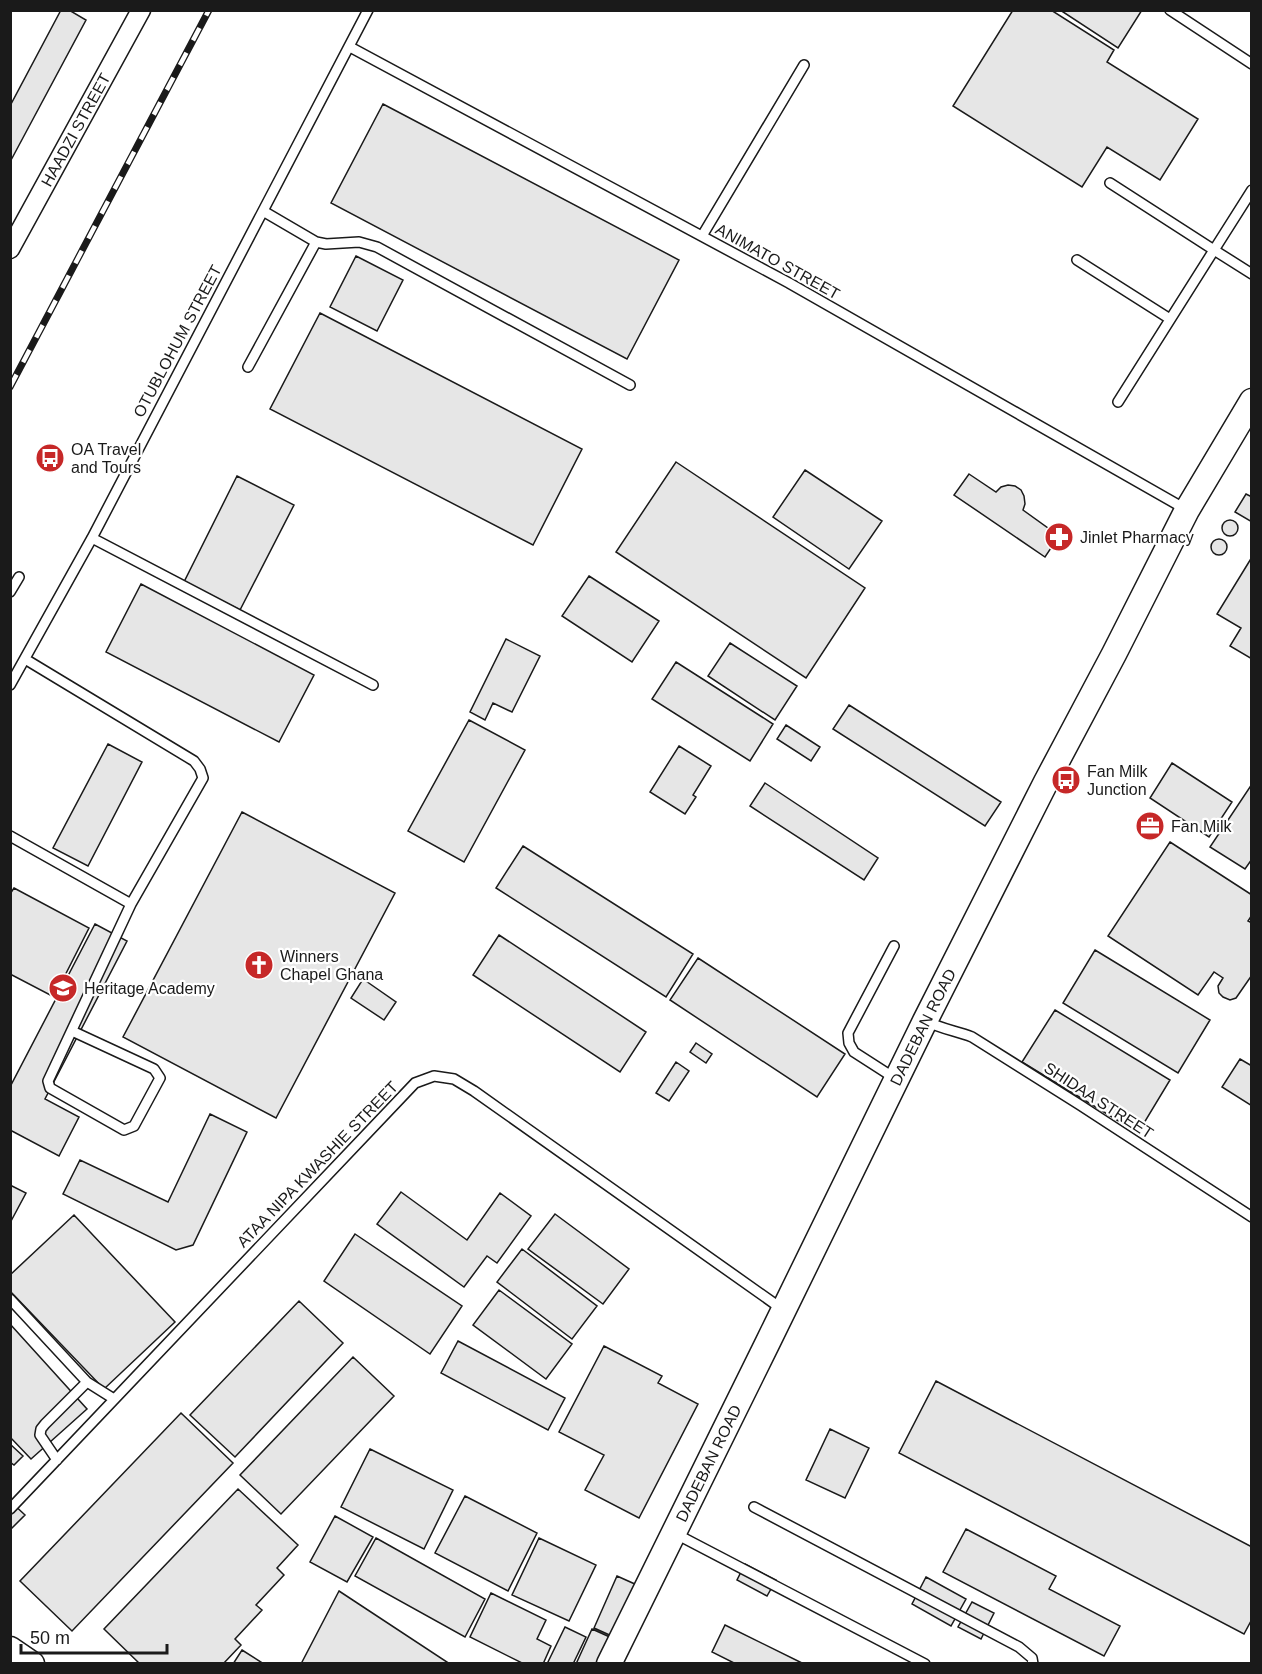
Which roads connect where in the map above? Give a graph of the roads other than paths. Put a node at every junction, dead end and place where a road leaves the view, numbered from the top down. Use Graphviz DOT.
graph roads {
  1 [pos="141,10"];
  2 [pos="368,10"];
  3 [pos="1170,10"];
  4 [pos="350,47"];
  5 [pos="1251,64"];
  6 [pos="804,65"];
  7 [pos="1110,183"];
  8 [pos="1251,190"];
  9 [pos="263,211"];
  10 [pos="702,236"];
  11 [pos="316,242"];
  12 [pos="10,249"];
  13 [pos="1214,250"];
  14 [pos="1077,260"];
  15 [pos="1251,274"];
  16 [pos="1170,320"];
  17 [pos="248,367"];
  18 [pos="630,385"];
  19 [pos="1251,401"];
  20 [pos="1118,402"];
  21 [pos="1187,510"];
  22 [pos="92,538"];
  23 [pos="19,577"];
  24 [pos="10,592"];
  25 [pos="24,659"];
  26 [pos="10,685"];
  27 [pos="373,685"];
  28 [pos="10,836"];
  29 [pos="131,904"];
  30 [pos="894,946"];
  31 [pos="925,1021"];
  32 [pos="72,1031"];
  33 [pos="896,1079"];
  34 [pos="1251,1217"];
  35 [pos="10,1299"];
  36 [pos="784,1311"];
  37 [pos="87,1382"];
  38 [pos="114,1400"];
  39 [pos="57,1460"];
  40 [pos="754,1507"];
  41 [pos="10,1509"];
  42 [pos="674,1533"];
  43 [pos="10,1649"];
  44 [pos="32,1664"];
  45 [pos="609,1664"];
  46 [pos="925,1664"];
  47 [pos="1033,1664"];
  1 -- 12 [label="street, HAADZI STREET"];
  2 -- 4 [label="lane, OTUBLOHUM STREET"];
  3 -- 5 [label="lane"];
  4 -- 9 [label="lane, OTUBLOHUM STREET"];
  4 -- 10 [label="lane, ANIMATO STREET"];
  6 -- 10 [label="lane"];
  7 -- 13 [label="lane"];
  8 -- 13 [label="lane"];
  9 -- 11 [label="lane"];
  9 -- 22 [label="lane, OTUBLOHUM STREET"];
  10 -- 21 [label="lane, ANIMATO STREET"];
  11 -- 17 [label="lane"];
  11 -- 18 [label="lane"];
  13 -- 15 [label="lane"];
  13 -- 16 [label="lane"];
  14 -- 16 [label="lane"];
  16 -- 20 [label="lane"];
  19 -- 21 [label="street, DADEBAN ROAD"];
  21 -- 31 [label="street, DADEBAN ROAD"];
  22 -- 25 [label="lane, OTUBLOHUM STREET"];
  22 -- 27 [label="lane"];
  23 -- 24 [label="lane"];
  25 -- 26 [label="lane, OTUBLOHUM STREET"];
  25 -- 29 [label="lane"];
  28 -- 29 [label="lane"];
  29 -- 32 [label="lane"];
  30 -- 33 [label="lane"];
  31 -- 33 [label="street, DADEBAN ROAD"];
  31 -- 34 [label="lane, SHIDAA STREET"];
  32 -- 32 [label="lane"];
  33 -- 36 [label="street, DADEBAN ROAD"];
  35 -- 37 [label="lane"];
  36 -- 38 [label="lane, ATAA NIPA KWASHIE STREET"];
  36 -- 42 [label="street, DADEBAN ROAD"];
  37 -- 38 [label="lane"];
  37 -- 39 [label="lane"];
  38 -- 39 [label="lane, ATAA NIPA KWASHIE STREET"];
  39 -- 41 [label="lane, ATAA NIPA KWASHIE STREET"];
  40 -- 47 [label="lane"];
  42 -- 45 [label="street, DADEBAN ROAD"];
  42 -- 46 [label="lane"];
  43 -- 44 [label="street"];
}
